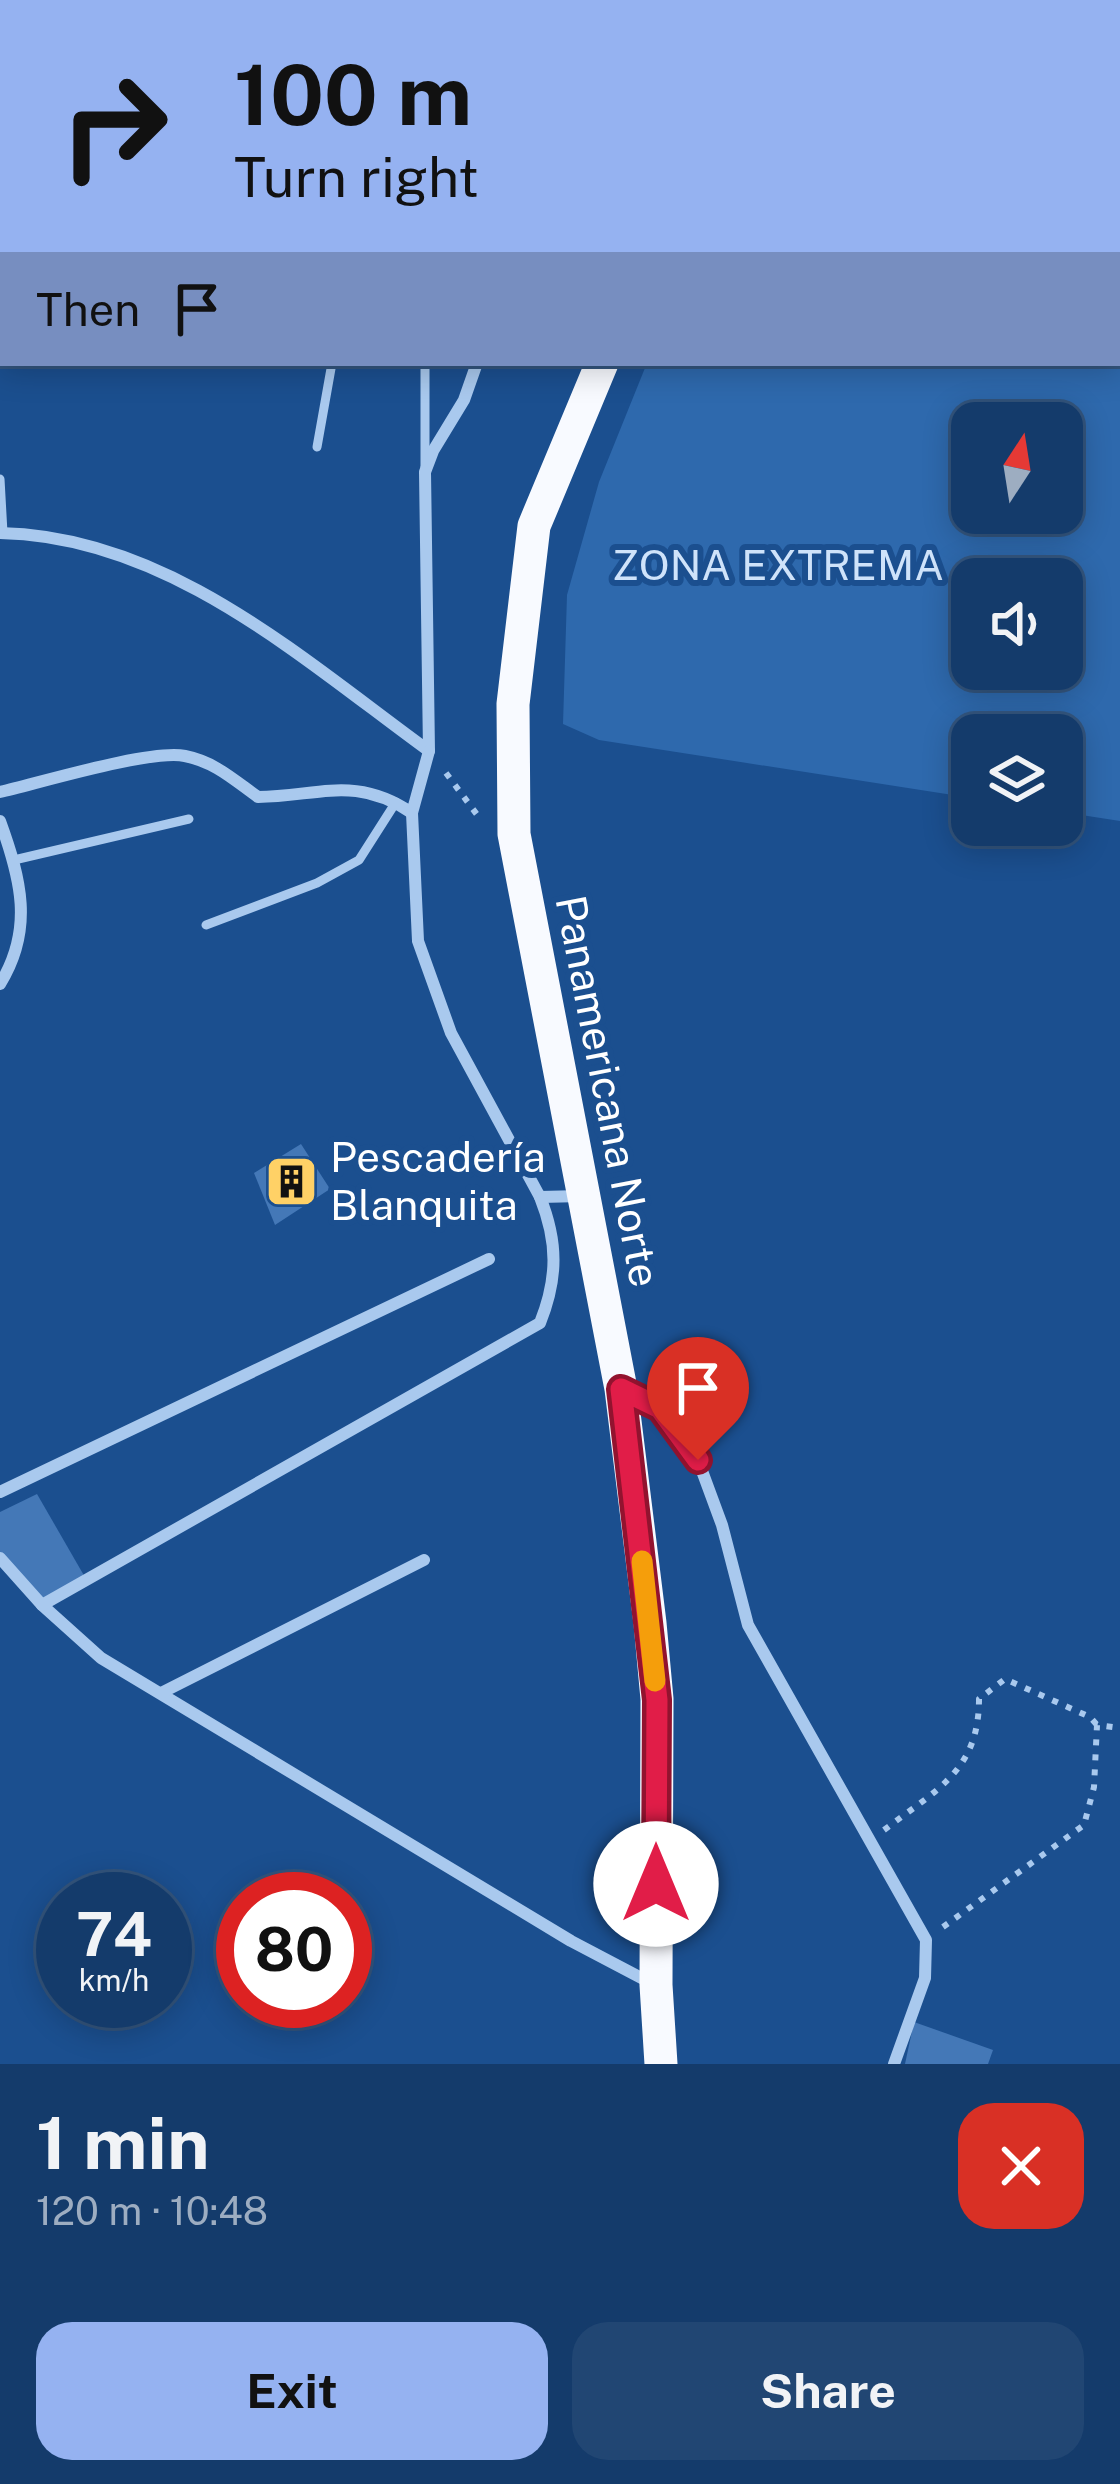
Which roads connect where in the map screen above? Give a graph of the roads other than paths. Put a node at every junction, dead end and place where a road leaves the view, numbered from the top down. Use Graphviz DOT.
graph roads {
  1 [pos="331,366"];
  2 [pos="424,366"];
  3 [pos="476,366"];
  4 [pos="601,366"];
  5 [pos="317,447"];
  6 [pos="425,472"];
  7 [pos="0,479"];
  8 [pos="2,533"];
  9 [pos="429,751"];
  10 [pos="0,792"];
  11 [pos="396,802"];
  12 [pos="412,813"];
  13 [pos="189,819"];
  14 [pos="0,820"];
  15 [pos="14,860"];
  16 [pos="206,925"];
  17 [pos="0,984"];
  18 [pos="583,1196"];
  19 [pos="540,1197"];
  20 [pos="489,1259"];
  21 [pos="621,1389"];
  22 [pos="0,1492"];
  23 [pos="0,1558"];
  24 [pos="424,1561"];
  25 [pos="42,1606"];
  26 [pos="161,1693"];
  27 [pos="656,1985"];
  28 [pos="661,2064"];
  29 [pos="894,2064"];
  1 -- 5 [label="lane"];
  2 -- 6 [label="lane"];
  3 -- 6 [label="street"];
  4 -- 18 [label="highway, Panamericana Norte"];
  6 -- 9 [label="street"];
  7 -- 8 [label="lane"];
  8 -- 9 [label="street"];
  9 -- 12 [label="street"];
  10 -- 11 [label="street"];
  11 -- 12 [label="street"];
  11 -- 16 [label="lane"];
  12 -- 19 [label="street"];
  13 -- 15 [label="lane"];
  14 -- 15 [label="street"];
  15 -- 17 [label="street"];
  18 -- 19 [label="street"];
  18 -- 21 [label="highway, Panamericana Norte"];
  19 -- 25 [label="street"];
  20 -- 22 [label="street"];
  21 -- 27 [label="highway, Panamericana Norte"];
  21 -- 29 [label="street"];
  23 -- 25 [label="street"];
  24 -- 26 [label="street"];
  25 -- 26 [label="street"];
  26 -- 27 [label="street"];
  27 -- 28 [label="highway, Panamericana Norte"];
}
